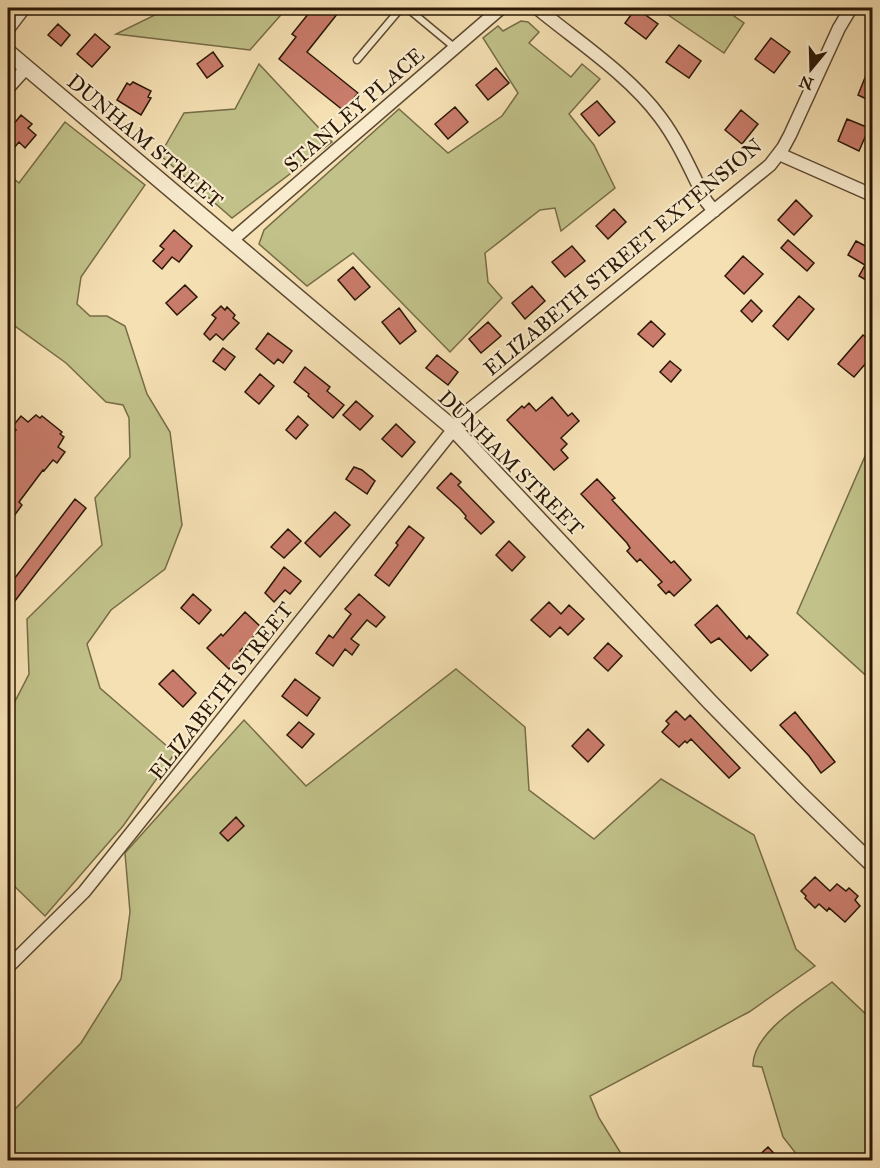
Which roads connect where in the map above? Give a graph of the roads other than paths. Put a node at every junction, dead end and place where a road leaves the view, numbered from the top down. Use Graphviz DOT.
graph roads {
  1 [pos="24,8"];
  2 [pos="402,8"];
  3 [pos="407,8"];
  4 [pos="501,8"];
  5 [pos="537,8"];
  6 [pos="851,8"];
  7 [pos="8,28"];
  8 [pos="455,48"];
  9 [pos="8,52"];
  10 [pos="357,60"];
  11 [pos="26,68"];
  12 [pos="8,88"];
  13 [pos="779,154"];
  14 [pos="873,195"];
  15 [pos="714,211"];
  16 [pos="231,241"];
  17 [pos="454,429"];
  18 [pos="873,864"];
  19 [pos="8,967"];
  1 -- 7 [label="street"];
  2 -- 10 [label="lane"];
  3 -- 8 [label="lane"];
  4 -- 8 [label="street, STANLEY PLACE"];
  5 -- 15 [label="street"];
  6 -- 13 [label="street, ELIZABETH STREET EXTENSION"];
  8 -- 16 [label="street, STANLEY PLACE"];
  9 -- 11 [label="street, DUNHAM STREET"];
  11 -- 12 [label="street"];
  11 -- 16 [label="street, DUNHAM STREET"];
  13 -- 14 [label="street"];
  13 -- 15 [label="street, ELIZABETH STREET EXTENSION"];
  15 -- 17 [label="street, ELIZABETH STREET EXTENSION"];
  16 -- 17 [label="street, DUNHAM STREET"];
  17 -- 18 [label="street, DUNHAM STREET"];
  17 -- 19 [label="street, ELIZABETH STREET"];
}
